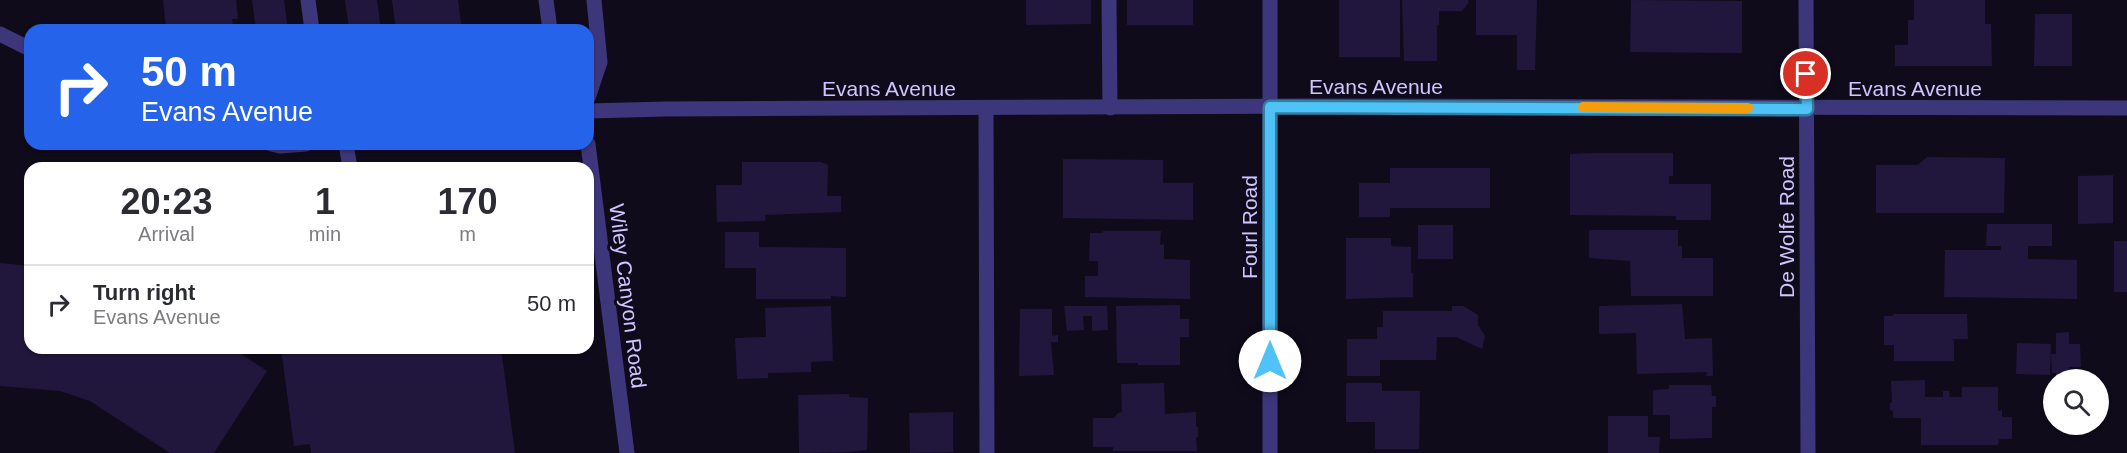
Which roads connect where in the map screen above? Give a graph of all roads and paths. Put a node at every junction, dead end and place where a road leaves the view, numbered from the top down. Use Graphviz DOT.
graph roads {
  1 [pos="308,0"];
  2 [pos="546,0"];
  3 [pos="594,0"];
  4 [pos="1109,0"];
  5 [pos="1270,0"];
  6 [pos="1806,0"];
  7 [pos="311,24"];
  8 [pos="549,24"];
  9 [pos="0,34"];
  10 [pos="24,46"];
  11 [pos="594,80"];
  12 [pos="1270,107"];
  13 [pos="986,108"];
  14 [pos="1110,108"];
  15 [pos="2127,108"];
  16 [pos="1807,109"];
  17 [pos="594,111"];
  18 [pos="594,192"];
  19 [pos="627,453"];
  20 [pos="987,453"];
  21 [pos="1270,453"];
  22 [pos="1808,453"];
  1 -- 7 [label="street"];
  2 -- 8 [label="street"];
  3 -- 11 [label="street"];
  4 -- 14 [label="street"];
  5 -- 12 [label="street, Fourl Road"];
  6 -- 16 [label="street, De Wolfe Road"];
  9 -- 10 [label="street"];
  12 -- 14 [label="street, Evans Avenue"];
  12 -- 16 [label="street, Evans Avenue"];
  12 -- 21 [label="street, Fourl Road"];
  13 -- 14 [label="street, Evans Avenue"];
  13 -- 17 [label="street, Evans Avenue"];
  13 -- 20 [label="street"];
  15 -- 16 [label="street, Evans Avenue"];
  16 -- 22 [label="street, De Wolfe Road"];
  18 -- 19 [label="street, Wiley Canyon Road"];
}
